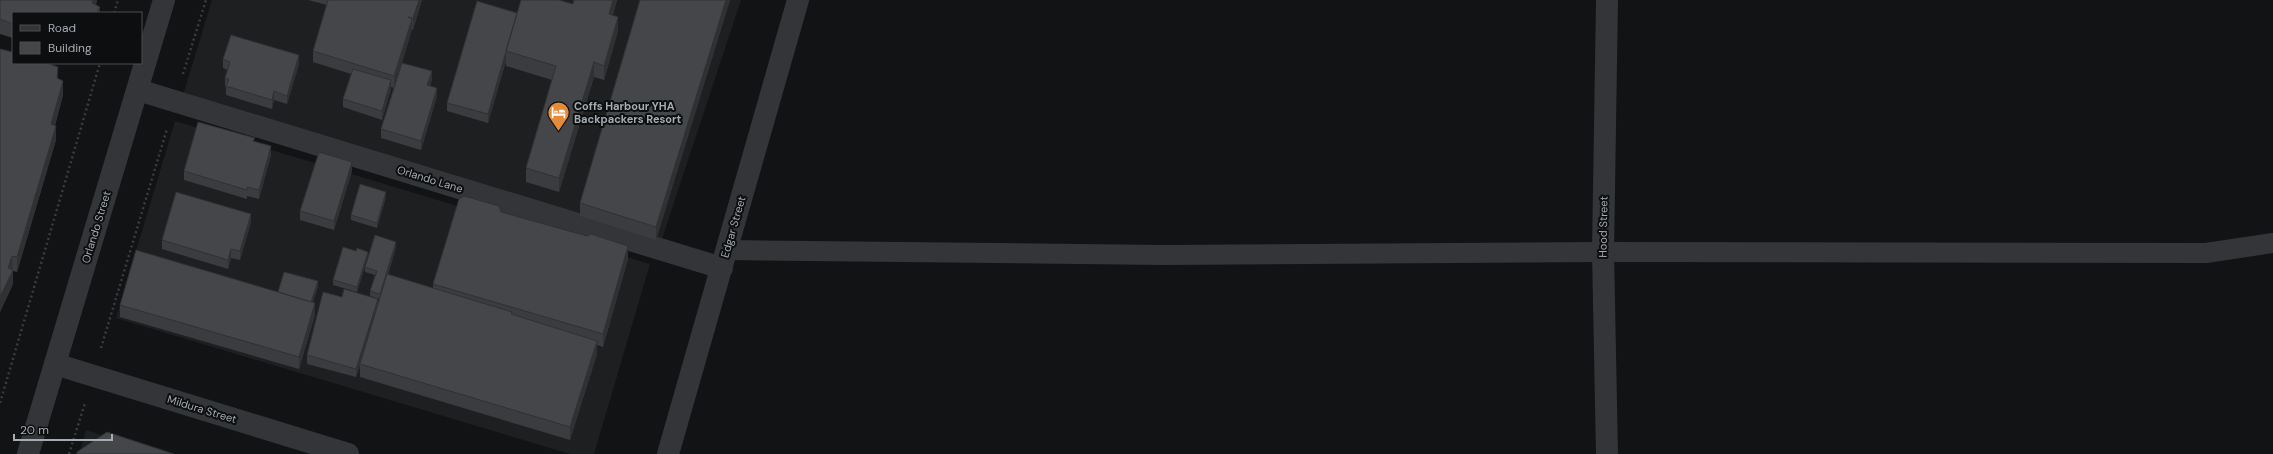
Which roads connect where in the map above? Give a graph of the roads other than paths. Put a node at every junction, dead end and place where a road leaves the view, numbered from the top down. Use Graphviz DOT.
graph roads {
  1 [pos="164,0"];
  2 [pos="798,0"];
  3 [pos="1606,0"];
  4 [pos="138,90"];
  5 [pos="2273,243"];
  6 [pos="1603,252"];
  7 [pos="724,259"];
  8 [pos="55,364"];
  9 [pos="342,453"];
  10 [pos="28,454"];
  11 [pos="668,454"];
  12 [pos="1607,454"];
  1 -- 4 [label="street, Orlando Street"];
  2 -- 7 [label="street, Edgar Street"];
  3 -- 6 [label="street, Hood Street"];
  4 -- 7 [label="street, Orlando Lane"];
  4 -- 8 [label="street, Orlando Street"];
  5 -- 6 [label="lane"];
  6 -- 7 [label="lane"];
  6 -- 12 [label="street, Hood Street"];
  7 -- 11 [label="street, Edgar Street"];
  8 -- 9 [label="street, Mildura Street"];
  8 -- 10 [label="street, Orlando Street"];
}
